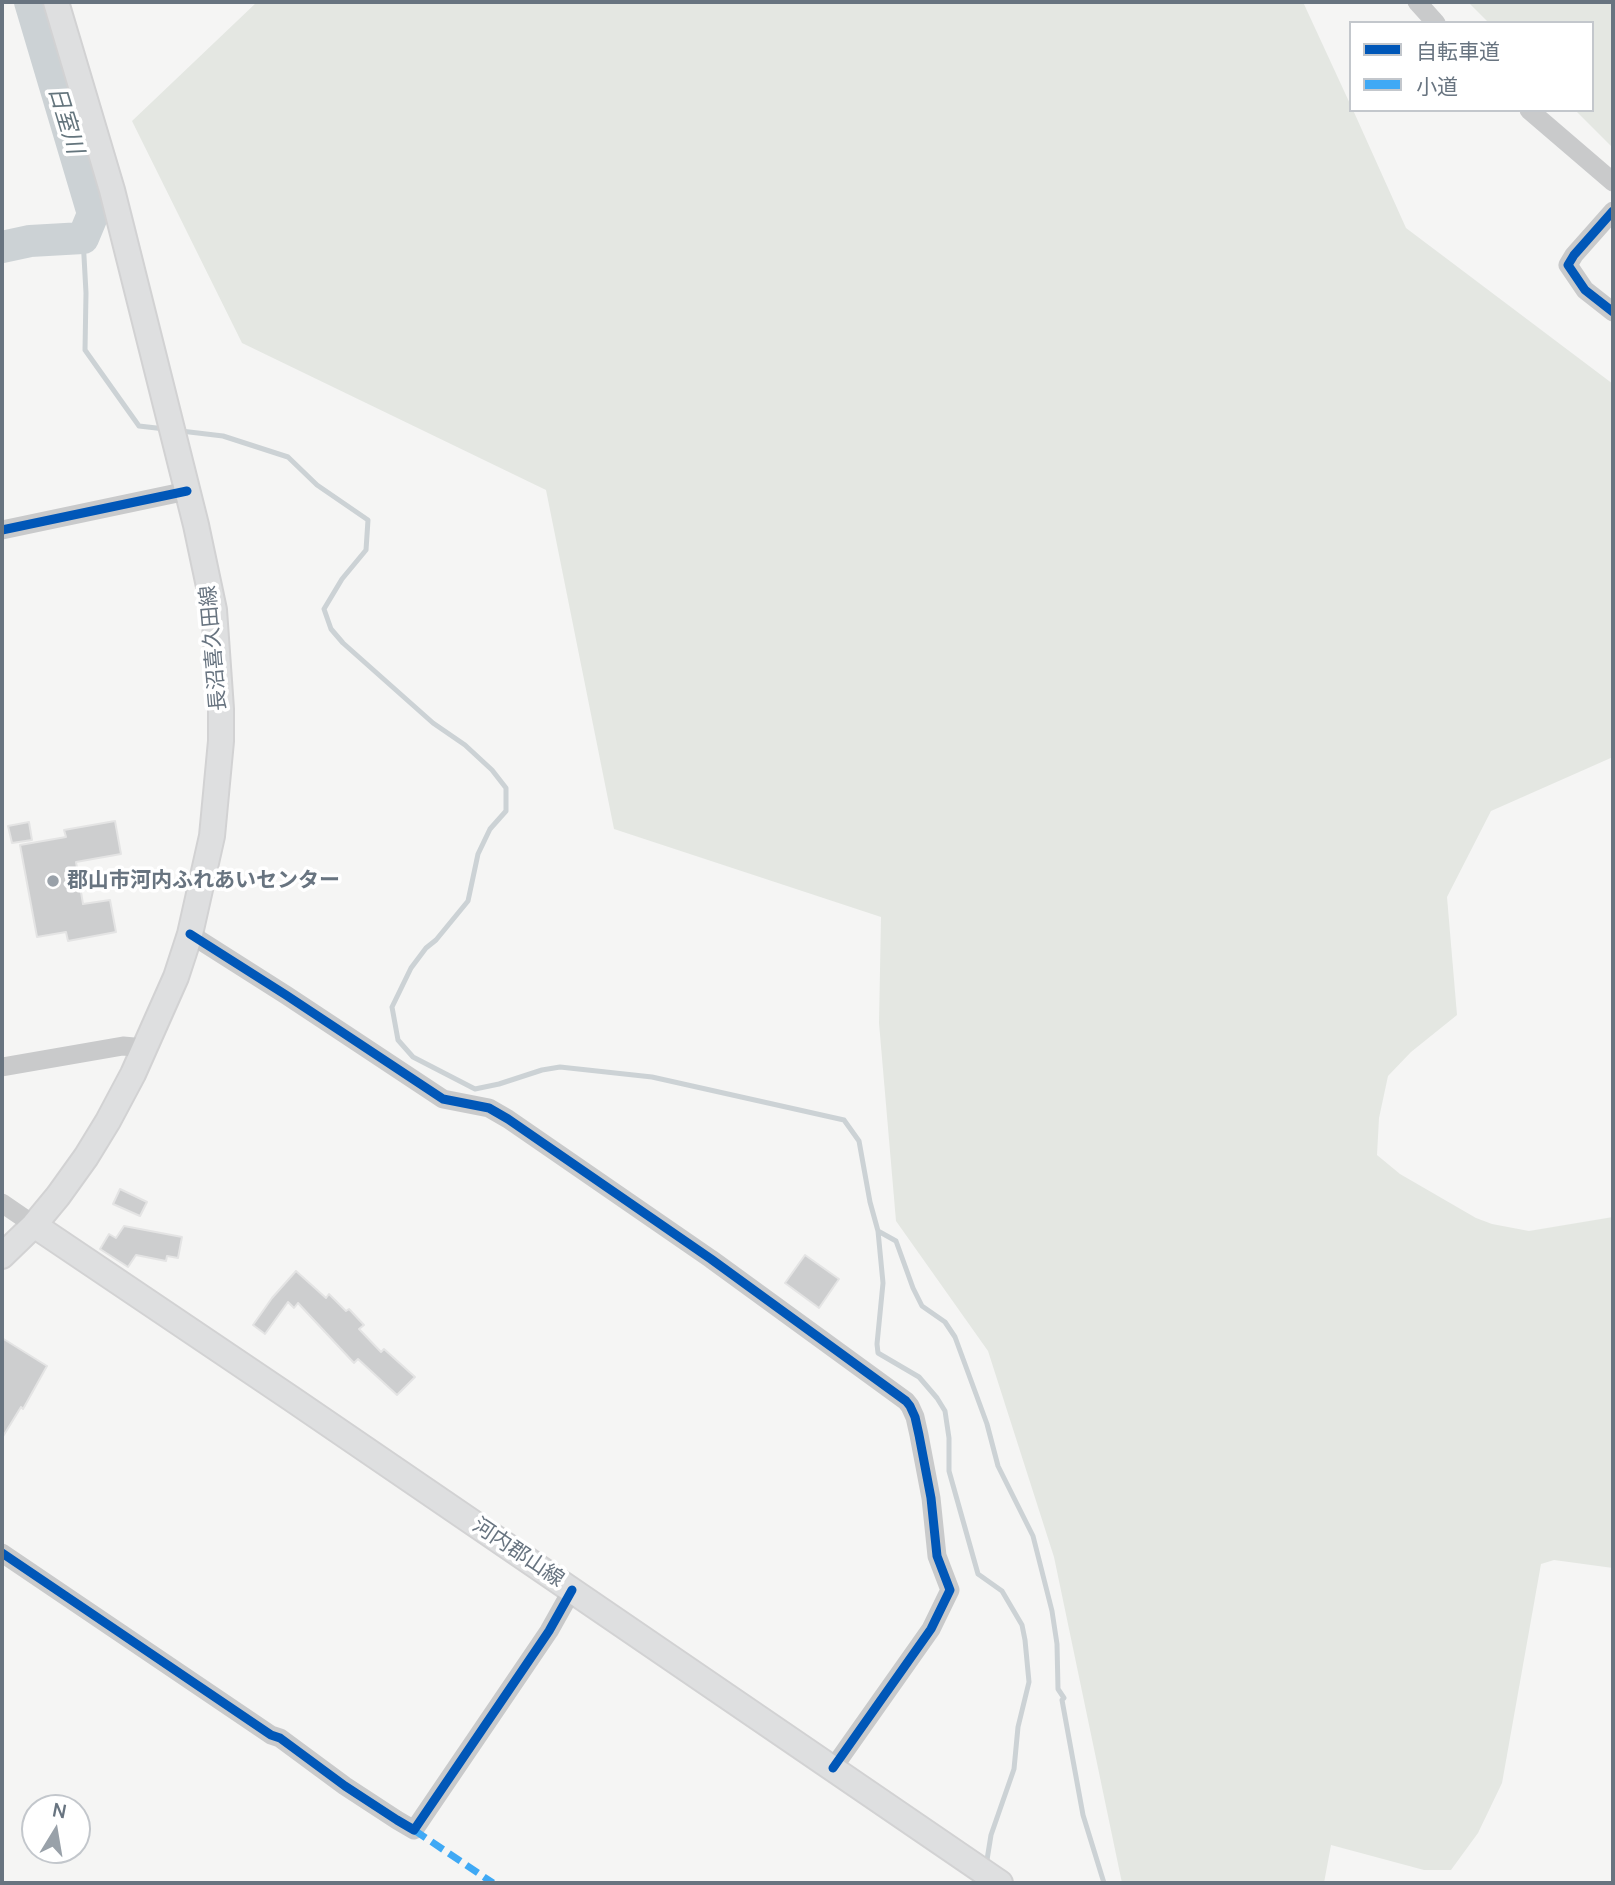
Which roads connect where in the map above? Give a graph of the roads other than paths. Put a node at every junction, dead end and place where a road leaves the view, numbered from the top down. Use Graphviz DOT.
graph roads {
  1 [pos="56,2"];
  2 [pos="1417,2"];
  3 [pos="1434,21"];
  4 [pos="1531,112"];
  5 [pos="1613,183"];
  6 [pos="1613,211"];
  7 [pos="1613,312"];
  8 [pos="187,491"];
  9 [pos="2,530"];
  10 [pos="190,934"];
  11 [pos="145,1048"];
  12 [pos="2,1067"];
  13 [pos="2,1203"];
  14 [pos="34,1225"];
  15 [pos="2,1255"];
  16 [pos="2,1553"];
  17 [pos="572,1590"];
  18 [pos="833,1768"];
  19 [pos="999,1882"];
  1 -- 8 [label="main road, 長沼喜久田線"];
  2 -- 3 [label="street"];
  4 -- 5 [label="street"];
  6 -- 7 [label="street"];
  8 -- 9 [label="street"];
  8 -- 10 [label="main road, 長沼喜久田線"];
  10 -- 11 [label="main road, 長沼喜久田線"];
  10 -- 18 [label="street"];
  11 -- 12 [label="street"];
  11 -- 14 [label="main road, 長沼喜久田線"];
  13 -- 14 [label="street"];
  14 -- 15 [label="main road, 長沼喜久田線"];
  14 -- 17 [label="main road, 河内郡山線"];
  16 -- 17 [label="street"];
  17 -- 18 [label="main road, 河内郡山線"];
  18 -- 19 [label="main road, 河内郡山線"];
}
